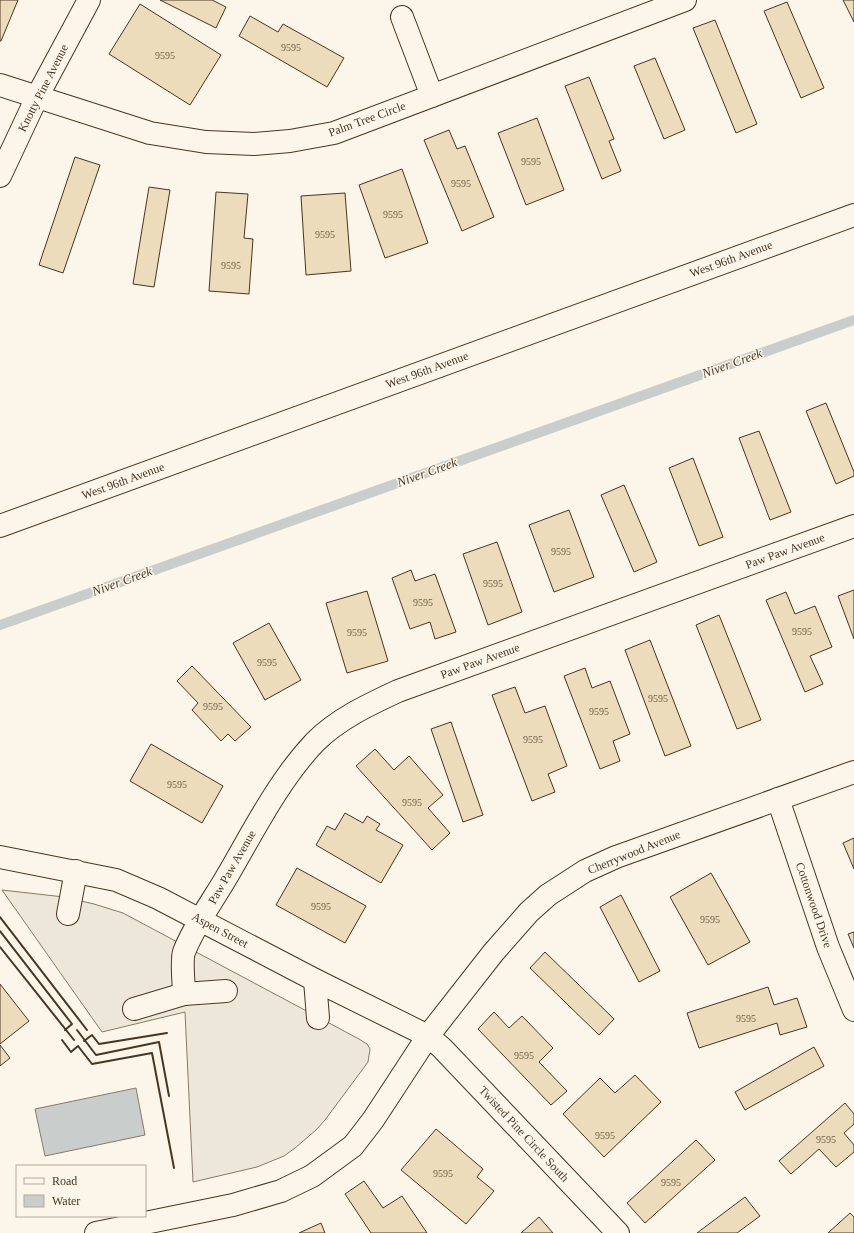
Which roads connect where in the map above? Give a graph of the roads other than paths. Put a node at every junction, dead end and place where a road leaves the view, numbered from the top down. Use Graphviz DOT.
graph roads {
  1 [pos="89,0"];
  2 [pos="685,0"];
  3 [pos="402,17"];
  4 [pos="0,85"];
  5 [pos="432,96"];
  6 [pos="37,97"];
  7 [pos="0,176"];
  8 [pos="854,215"];
  9 [pos="0,526"];
  10 [pos="854,526"];
  11 [pos="854,772"];
  12 [pos="778,798"];
  13 [pos="0,857"];
  14 [pos="76,871"];
  15 [pos="68,914"];
  16 [pos="201,920"];
  17 [pos="315,980"];
  18 [pos="226,991"];
  19 [pos="184,994"];
  20 [pos="134,1008"];
  21 [pos="854,1010"];
  22 [pos="318,1018"];
  23 [pos="428,1036"];
  24 [pos="96,1233"];
  25 [pos="618,1233"];
  1 -- 6 [label="street, Knotty Pine Avenue"];
  2 -- 5 [label="street, Palm Tree Circle"];
  3 -- 5 [label="street"];
  4 -- 6 [label="street, Palm Tree Circle"];
  5 -- 6 [label="street, Palm Tree Circle"];
  6 -- 7 [label="street, Knotty Pine Avenue"];
  8 -- 9 [label="street, West 96th Avenue"];
  10 -- 16 [label="street, Paw Paw Avenue"];
  11 -- 12 [label="street, Cherrywood Avenue"];
  12 -- 21 [label="street, Cottonwood Drive"];
  12 -- 23 [label="street, Cherrywood Avenue"];
  13 -- 14 [label="street, Aspen Street"];
  14 -- 15 [label="street"];
  14 -- 16 [label="street, Aspen Street"];
  16 -- 17 [label="street, Aspen Street"];
  16 -- 19 [label="street, Paw Paw Avenue"];
  17 -- 22 [label="street"];
  17 -- 23 [label="street, Aspen Street"];
  18 -- 19 [label="street"];
  19 -- 20 [label="street"];
  23 -- 24 [label="street, Cherrywood Avenue"];
  23 -- 25 [label="street, Twisted Pine Circle South"];
}
